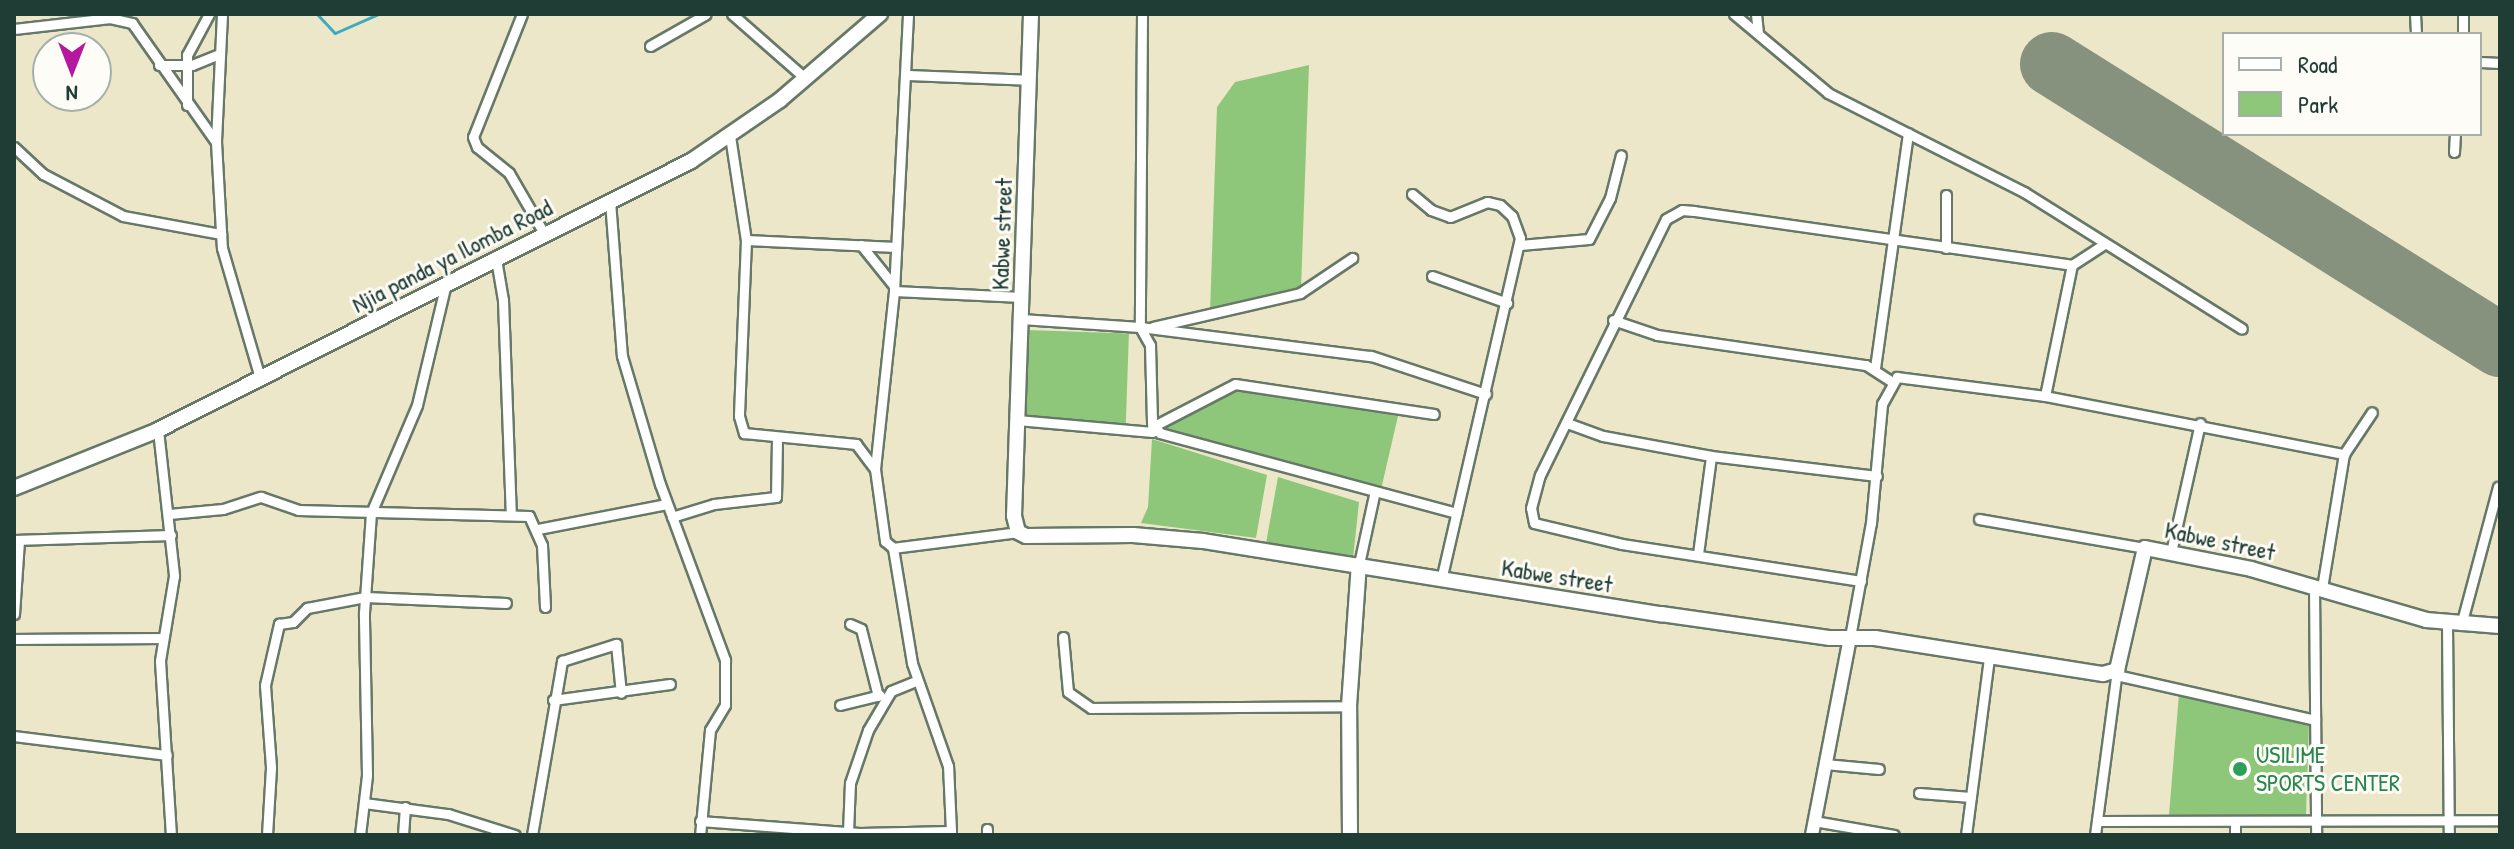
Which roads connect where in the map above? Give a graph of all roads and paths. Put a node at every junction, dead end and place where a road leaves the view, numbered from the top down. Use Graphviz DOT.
graph roads {
  1 [pos="209,14"];
  2 [pos="222,14"];
  3 [pos="522,14"];
  4 [pos="706,14"];
  5 [pos="732,14"];
  6 [pos="880,14"];
  7 [pos="908,14"];
  8 [pos="1031,14"];
  9 [pos="1142,14"];
  10 [pos="1734,14"];
  11 [pos="1756,14"];
  12 [pos="14,29"];
  13 [pos="1758,32"];
  14 [pos="650,46"];
  15 [pos="217,55"];
  16 [pos="159,65"];
  17 [pos="185,65"];
  18 [pos="906,75"];
  19 [pos="806,79"];
  20 [pos="1029,80"];
  21 [pos="187,105"];
  22 [pos="1908,133"];
  23 [pos="730,136"];
  24 [pos="2455,136"];
  25 [pos="216,142"];
  26 [pos="14,147"];
  27 [pos="2454,152"];
  28 [pos="1621,155"];
  29 [pos="1412,194"];
  30 [pos="1946,195"];
  31 [pos="610,201"];
  32 [pos="221,234"];
  33 [pos="545,235"];
  34 [pos="746,240"];
  35 [pos="1889,240"];
  36 [pos="2104,244"];
  37 [pos="861,245"];
  38 [pos="1520,245"];
  39 [pos="896,247"];
  40 [pos="1946,248"];
  41 [pos="1352,258"];
  42 [pos="496,259"];
  43 [pos="2072,265"];
  44 [pos="1432,276"];
  45 [pos="446,283"];
  46 [pos="894,289"];
  47 [pos="1022,297"];
  48 [pos="1507,303"];
  49 [pos="1021,319"];
  50 [pos="1613,320"];
  51 [pos="1140,327"];
  52 [pos="1153,327"];
  53 [pos="2242,329"];
  54 [pos="1875,368"];
  55 [pos="260,378"];
  56 [pos="1891,381"];
  57 [pos="1486,394"];
  58 [pos="2045,396"];
  59 [pos="2372,412"];
  60 [pos="1434,414"];
  61 [pos="1017,420"];
  62 [pos="1567,423"];
  63 [pos="2200,423"];
  64 [pos="158,430"];
  65 [pos="1152,430"];
  66 [pos="777,438"];
  67 [pos="2344,454"];
  68 [pos="1711,456"];
  69 [pos="875,469"];
  70 [pos="1877,476"];
  71 [pos="2498,487"];
  72 [pos="14,488"];
  73 [pos="1374,495"];
  74 [pos="667,504"];
  75 [pos="371,513"];
  76 [pos="1456,513"];
  77 [pos="169,514"];
  78 [pos="511,514"];
  79 [pos="672,517"];
  80 [pos="1979,519"];
  81 [pos="538,529"];
  82 [pos="1018,532"];
  83 [pos="171,535"];
  84 [pos="16,540"];
  85 [pos="893,548"];
  86 [pos="2145,548"];
  87 [pos="2171,552"];
  88 [pos="1698,554"];
  89 [pos="1359,564"];
  90 [pos="1441,579"];
  91 [pos="1861,581"];
  92 [pos="2318,587"];
  93 [pos="365,597"];
  94 [pos="506,603"];
  95 [pos="545,607"];
  96 [pos="14,614"];
  97 [pos="850,624"];
  98 [pos="2454,624"];
  99 [pos="2500,626"];
  100 [pos="1063,637"];
  101 [pos="1850,637"];
  102 [pos="162,638"];
  103 [pos="14,639"];
  104 [pos="1989,657"];
  105 [pos="2117,673"];
  106 [pos="916,681"];
  107 [pos="670,684"];
  108 [pos="891,691"];
  109 [pos="621,693"];
  110 [pos="878,696"];
  111 [pos="553,700"];
  112 [pos="840,705"];
  113 [pos="1349,706"];
  114 [pos="2315,720"];
  115 [pos="14,736"];
  116 [pos="167,755"];
  117 [pos="1825,764"];
  118 [pos="1879,769"];
  119 [pos="1919,793"];
  120 [pos="1971,797"];
  121 [pos="364,803"];
  122 [pos="405,807"];
  123 [pos="2316,820"];
  124 [pos="2449,820"];
  125 [pos="2500,820"];
  126 [pos="700,821"];
  127 [pos="1814,821"];
  128 [pos="2097,821"];
  129 [pos="2235,821"];
  130 [pos="848,832"];
  131 [pos="860,834"];
  132 [pos="171,835"];
  133 [pos="267,835"];
  134 [pos="360,835"];
  135 [pos="403,835"];
  136 [pos="515,835"];
  137 [pos="532,835"];
  138 [pos="700,835"];
  139 [pos="1350,835"];
  140 [pos="1812,835"];
  141 [pos="1894,835"];
  142 [pos="1966,835"];
  143 [pos="2095,835"];
  144 [pos="2235,835"];
  145 [pos="2316,835"];
  146 [pos="2449,835"];
  1 -- 17 [label="street"];
  2 -- 15 [label="street"];
  3 -- 33 [label="street"];
  4 -- 14 [label="street"];
  5 -- 19 [label="street"];
  6 -- 19 [label="main road, Njia panda ya Ilomba Road"];
  7 -- 18 [label="street"];
  8 -- 20 [label="main road, Kabwe street"];
  9 -- 51 [label="street"];
  10 -- 13 [label="street"];
  11 -- 13 [label="street"];
  12 -- 16 [label="street"];
  13 -- 22 [label="street"];
  15 -- 17 [label="street"];
  15 -- 25 [label="street"];
  16 -- 17 [label="street"];
  16 -- 21 [label="street"];
  17 -- 21 [label="street"];
  18 -- 20 [label="street"];
  18 -- 39 [label="street"];
  19 -- 23 [label="main road, Njia panda ya Ilomba Road"];
  20 -- 47 [label="main road, Kabwe street"];
  21 -- 25 [label="street"];
  22 -- 35 [label="street"];
  22 -- 36 [label="street"];
  23 -- 31 [label="main road, Njia panda ya Ilomba Road"];
  23 -- 34 [label="street"];
  24 -- 27 [label="street"];
  25 -- 32 [label="street"];
  26 -- 32 [label="street"];
  28 -- 38 [label="street"];
  29 -- 38 [label="street"];
  30 -- 40 [label="street"];
  31 -- 33 [label="main road, Njia panda ya Ilomba Road"];
  31 -- 74 [label="street"];
  32 -- 55 [label="street"];
  33 -- 42 [label="main road, Njia panda ya Ilomba Road"];
  34 -- 37 [label="street"];
  34 -- 66 [label="street"];
  35 -- 40 [label="street"];
  35 -- 50 [label="street"];
  35 -- 54 [label="street"];
  36 -- 43 [label="street"];
  36 -- 53 [label="street"];
  37 -- 39 [label="street"];
  37 -- 46 [label="street"];
  38 -- 48 [label="street"];
  39 -- 46 [label="street"];
  40 -- 43 [label="street"];
  41 -- 52 [label="street"];
  42 -- 45 [label="main road, Njia panda ya Ilomba Road"];
  42 -- 78 [label="street"];
  43 -- 58 [label="street"];
  44 -- 48 [label="street"];
  45 -- 55 [label="main road, Njia panda ya Ilomba Road"];
  45 -- 75 [label="street"];
  46 -- 47 [label="street"];
  46 -- 69 [label="street"];
  47 -- 49 [label="main road, Kabwe street"];
  48 -- 57 [label="street"];
  49 -- 51 [label="street"];
  49 -- 61 [label="main road, Kabwe street"];
  50 -- 54 [label="street"];
  50 -- 62 [label="street"];
  51 -- 52 [label="street"];
  51 -- 65 [label="street"];
  52 -- 57 [label="street"];
  54 -- 56 [label="street"];
  55 -- 64 [label="main road, Njia panda ya Ilomba Road"];
  56 -- 58 [label="street"];
  56 -- 70 [label="street"];
  57 -- 76 [label="street"];
  58 -- 63 [label="street"];
  59 -- 67 [label="street"];
  60 -- 65 [label="street"];
  61 -- 65 [label="street"];
  61 -- 82 [label="main road, Kabwe street"];
  62 -- 68 [label="street"];
  62 -- 88 [label="street"];
  63 -- 67 [label="street"];
  63 -- 87 [label="street"];
  64 -- 72 [label="main road, Njia panda ya Ilomba Road"];
  64 -- 77 [label="street"];
  65 -- 73 [label="street"];
  66 -- 69 [label="street"];
  66 -- 79 [label="street"];
  67 -- 92 [label="street"];
  68 -- 70 [label="street"];
  68 -- 88 [label="street"];
  69 -- 85 [label="street"];
  70 -- 91 [label="street"];
  71 -- 98 [label="street"];
  73 -- 76 [label="street"];
  73 -- 89 [label="street"];
  74 -- 79 [label="street"];
  74 -- 81 [label="street"];
  75 -- 77 [label="street"];
  75 -- 78 [label="street"];
  75 -- 93 [label="street"];
  76 -- 90 [label="street"];
  77 -- 83 [label="street"];
  78 -- 81 [label="street"];
  79 -- 126 [label="street"];
  80 -- 86 [label="street"];
  81 -- 95 [label="street"];
  82 -- 85 [label="street"];
  82 -- 89 [label="main road, Kabwe street"];
  83 -- 84 [label="street"];
  83 -- 102 [label="street"];
  84 -- 96 [label="street"];
  85 -- 106 [label="street"];
  86 -- 87 [label="main road, Kabwe street"];
  86 -- 105 [label="main road, Kabwe street"];
  87 -- 92 [label="main road, Kabwe street"];
  88 -- 91 [label="street"];
  89 -- 90 [label="main road, Kabwe street"];
  89 -- 113 [label="main road"];
  90 -- 101 [label="main road, Kabwe street"];
  91 -- 101 [label="street"];
  92 -- 98 [label="main road, Kabwe street"];
  92 -- 114 [label="street"];
  93 -- 94 [label="street"];
  93 -- 121 [label="street"];
  93 -- 133 [label="street"];
  97 -- 110 [label="street"];
  98 -- 99 [label="main road, Kabwe street"];
  98 -- 124 [label="street"];
  100 -- 113 [label="street"];
  101 -- 104 [label="main road, Kabwe street"];
  101 -- 117 [label="street"];
  102 -- 103 [label="street"];
  102 -- 116 [label="street"];
  104 -- 105 [label="main road, Kabwe street"];
  104 -- 120 [label="street"];
  105 -- 114 [label="street"];
  105 -- 128 [label="street"];
  106 -- 108 [label="street"];
  106 -- 131 [label="street"];
  107 -- 109 [label="street"];
  108 -- 110 [label="street"];
  108 -- 130 [label="street"];
  109 -- 111 [label="street"];
  109 -- 111 [label="street"];
  110 -- 112 [label="street"];
  111 -- 137 [label="street"];
  113 -- 139 [label="main road"];
  114 -- 123 [label="street"];
  115 -- 116 [label="street"];
  116 -- 132 [label="street"];
  117 -- 118 [label="street"];
  117 -- 127 [label="street"];
  119 -- 120 [label="street"];
  120 -- 142 [label="street"];
  121 -- 122 [label="street"];
  121 -- 134 [label="street"];
  122 -- 135 [label="street"];
  122 -- 136 [label="street"];
  123 -- 124 [label="street"];
  123 -- 129 [label="street"];
  123 -- 145 [label="street"];
  124 -- 125 [label="street"];
  124 -- 146 [label="street"];
  126 -- 130 [label="street"];
  126 -- 138 [label="street"];
  127 -- 140 [label="street"];
  127 -- 141 [label="street"];
  128 -- 129 [label="street"];
  128 -- 143 [label="street"];
  129 -- 144 [label="street"];
  130 -- 131 [label="street"];
}
